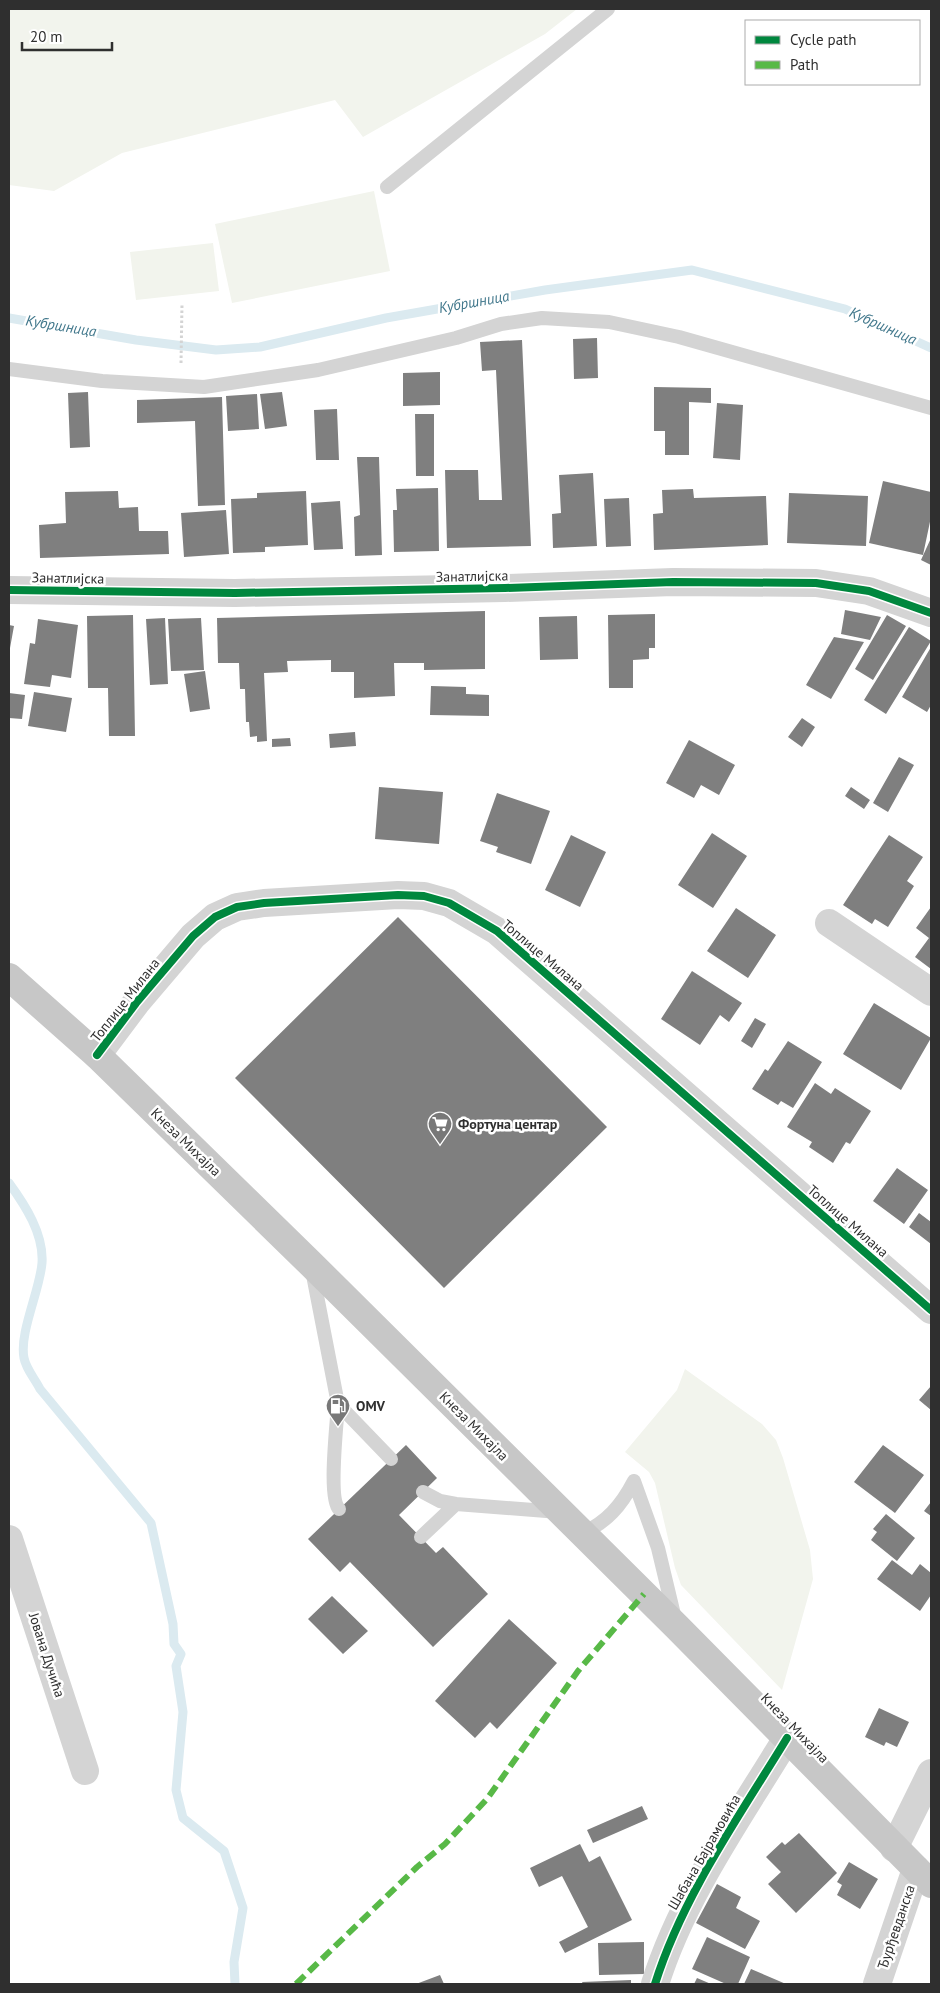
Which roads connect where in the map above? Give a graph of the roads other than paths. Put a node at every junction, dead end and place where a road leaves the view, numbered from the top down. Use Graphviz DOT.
graph roads {
  1 [pos="608,9"];
  2 [pos="387,187"];
  3 [pos="9,369"];
  4 [pos="931,408"];
  5 [pos="9,590"];
  6 [pos="931,613"];
  7 [pos="829,923"];
  8 [pos="9,977"];
  9 [pos="931,992"];
  10 [pos="97,1055"];
  11 [pos="311,1264"];
  12 [pos="931,1310"];
  13 [pos="338,1404"];
  14 [pos="391,1459"];
  15 [pos="423,1492"];
  16 [pos="456,1504"];
  17 [pos="339,1509"];
  18 [pos="561,1512"];
  19 [pos="581,1534"];
  20 [pos="421,1537"];
  21 [pos="9,1539"];
  22 [pos="677,1627"];
  23 [pos="787,1738"];
  24 [pos="86,1771"];
  25 [pos="931,1773"];
  26 [pos="894,1848"];
  27 [pos="924,1876"];
  28 [pos="655,1984"];
  29 [pos="876,1984"];
  1 -- 2 [label="lane"];
  3 -- 4 [label="lane"];
  5 -- 6 [label="street, Занатлијска"];
  7 -- 9 [label="street"];
  8 -- 10 [label="main road, Кнеза Михајла"];
  10 -- 11 [label="main road, Кнеза Михајла"];
  10 -- 12 [label="street, Топлице Милана"];
  11 -- 13 [label="lane"];
  11 -- 18 [label="main road, Кнеза Михајла"];
  13 -- 14 [label="lane"];
  13 -- 17 [label="lane"];
  15 -- 16 [label="lane"];
  16 -- 18 [label="lane"];
  16 -- 20 [label="lane"];
  18 -- 19 [label="main road, Кнеза Михајла"];
  19 -- 22 [label="main road, Кнеза Михајла"];
  19 -- 22 [label="lane"];
  21 -- 24 [label="street, Јована Дучића"];
  22 -- 23 [label="main road, Кнеза Михајла"];
  23 -- 26 [label="main road, Кнеза Михајла"];
  23 -- 28 [label="street, Шабана Бајрамовића"];
  25 -- 26 [label="street"];
  26 -- 27 [label="main road, Кнеза Михајла"];
  27 -- 29 [label="street, Ђурђевданска"];
}
